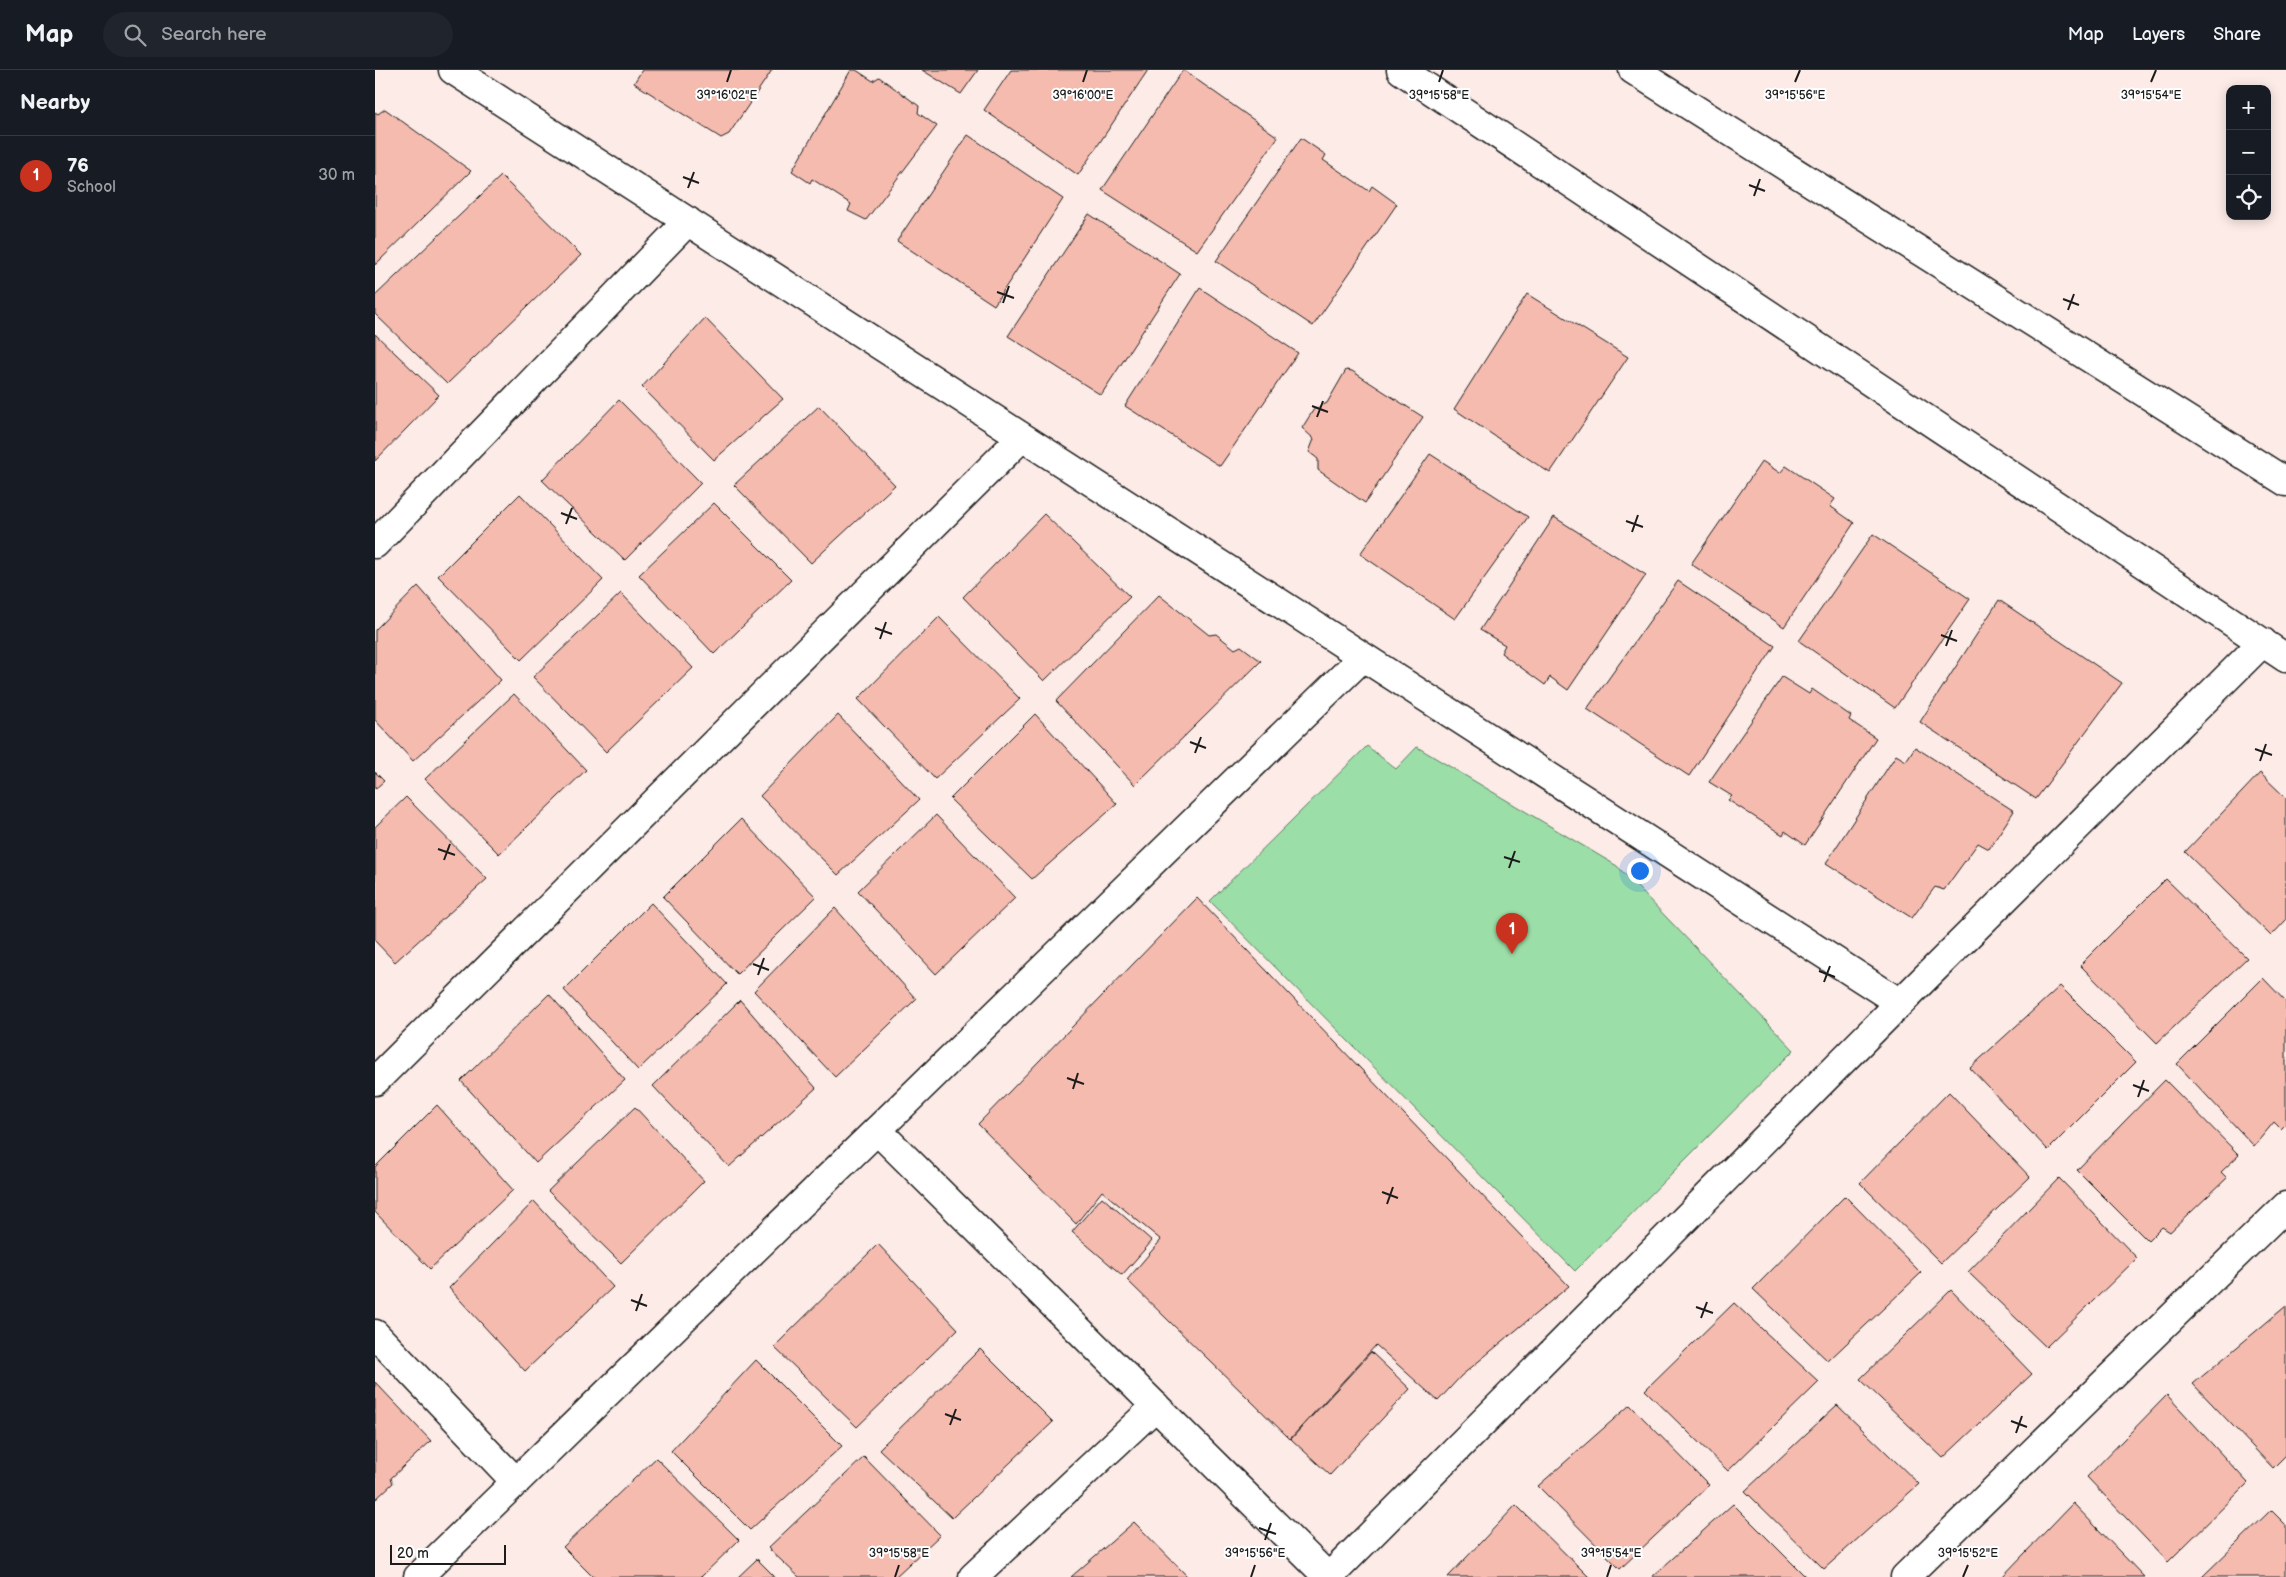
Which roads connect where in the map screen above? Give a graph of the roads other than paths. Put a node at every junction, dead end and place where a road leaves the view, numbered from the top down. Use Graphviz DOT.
graph roads {
  1 [pos="453,70"];
  2 [pos="1401,70"];
  3 [pos="1633,70"];
  4 [pos="688,221"];
  5 [pos="1022,437"];
  6 [pos="2286,482"];
  7 [pos="375,544"];
  8 [pos="2263,642"];
  9 [pos="1363,657"];
  10 [pos="2286,658"];
  11 [pos="1900,1003"];
  12 [pos="375,1081"];
  13 [pos="877,1130"];
  14 [pos="2285,1210"];
  15 [pos="375,1334"];
  16 [pos="1156,1406"];
  17 [pos="516,1482"];
  18 [pos="417,1577"];
  19 [pos="973,1577"];
  20 [pos="1329,1577"];
  21 [pos="1905,1577"];
  1 -- 4 [label="street"];
  2 -- 8 [label="street"];
  3 -- 6 [label="street"];
  4 -- 5 [label="street"];
  4 -- 7 [label="street"];
  5 -- 9 [label="street"];
  5 -- 12 [label="street"];
  8 -- 10 [label="street"];
  8 -- 11 [label="street"];
  9 -- 11 [label="street"];
  9 -- 13 [label="street"];
  11 -- 20 [label="street"];
  13 -- 16 [label="street"];
  13 -- 17 [label="street"];
  14 -- 21 [label="street"];
  15 -- 17 [label="street"];
  16 -- 19 [label="street"];
  16 -- 20 [label="street"];
  17 -- 18 [label="street"];
}
